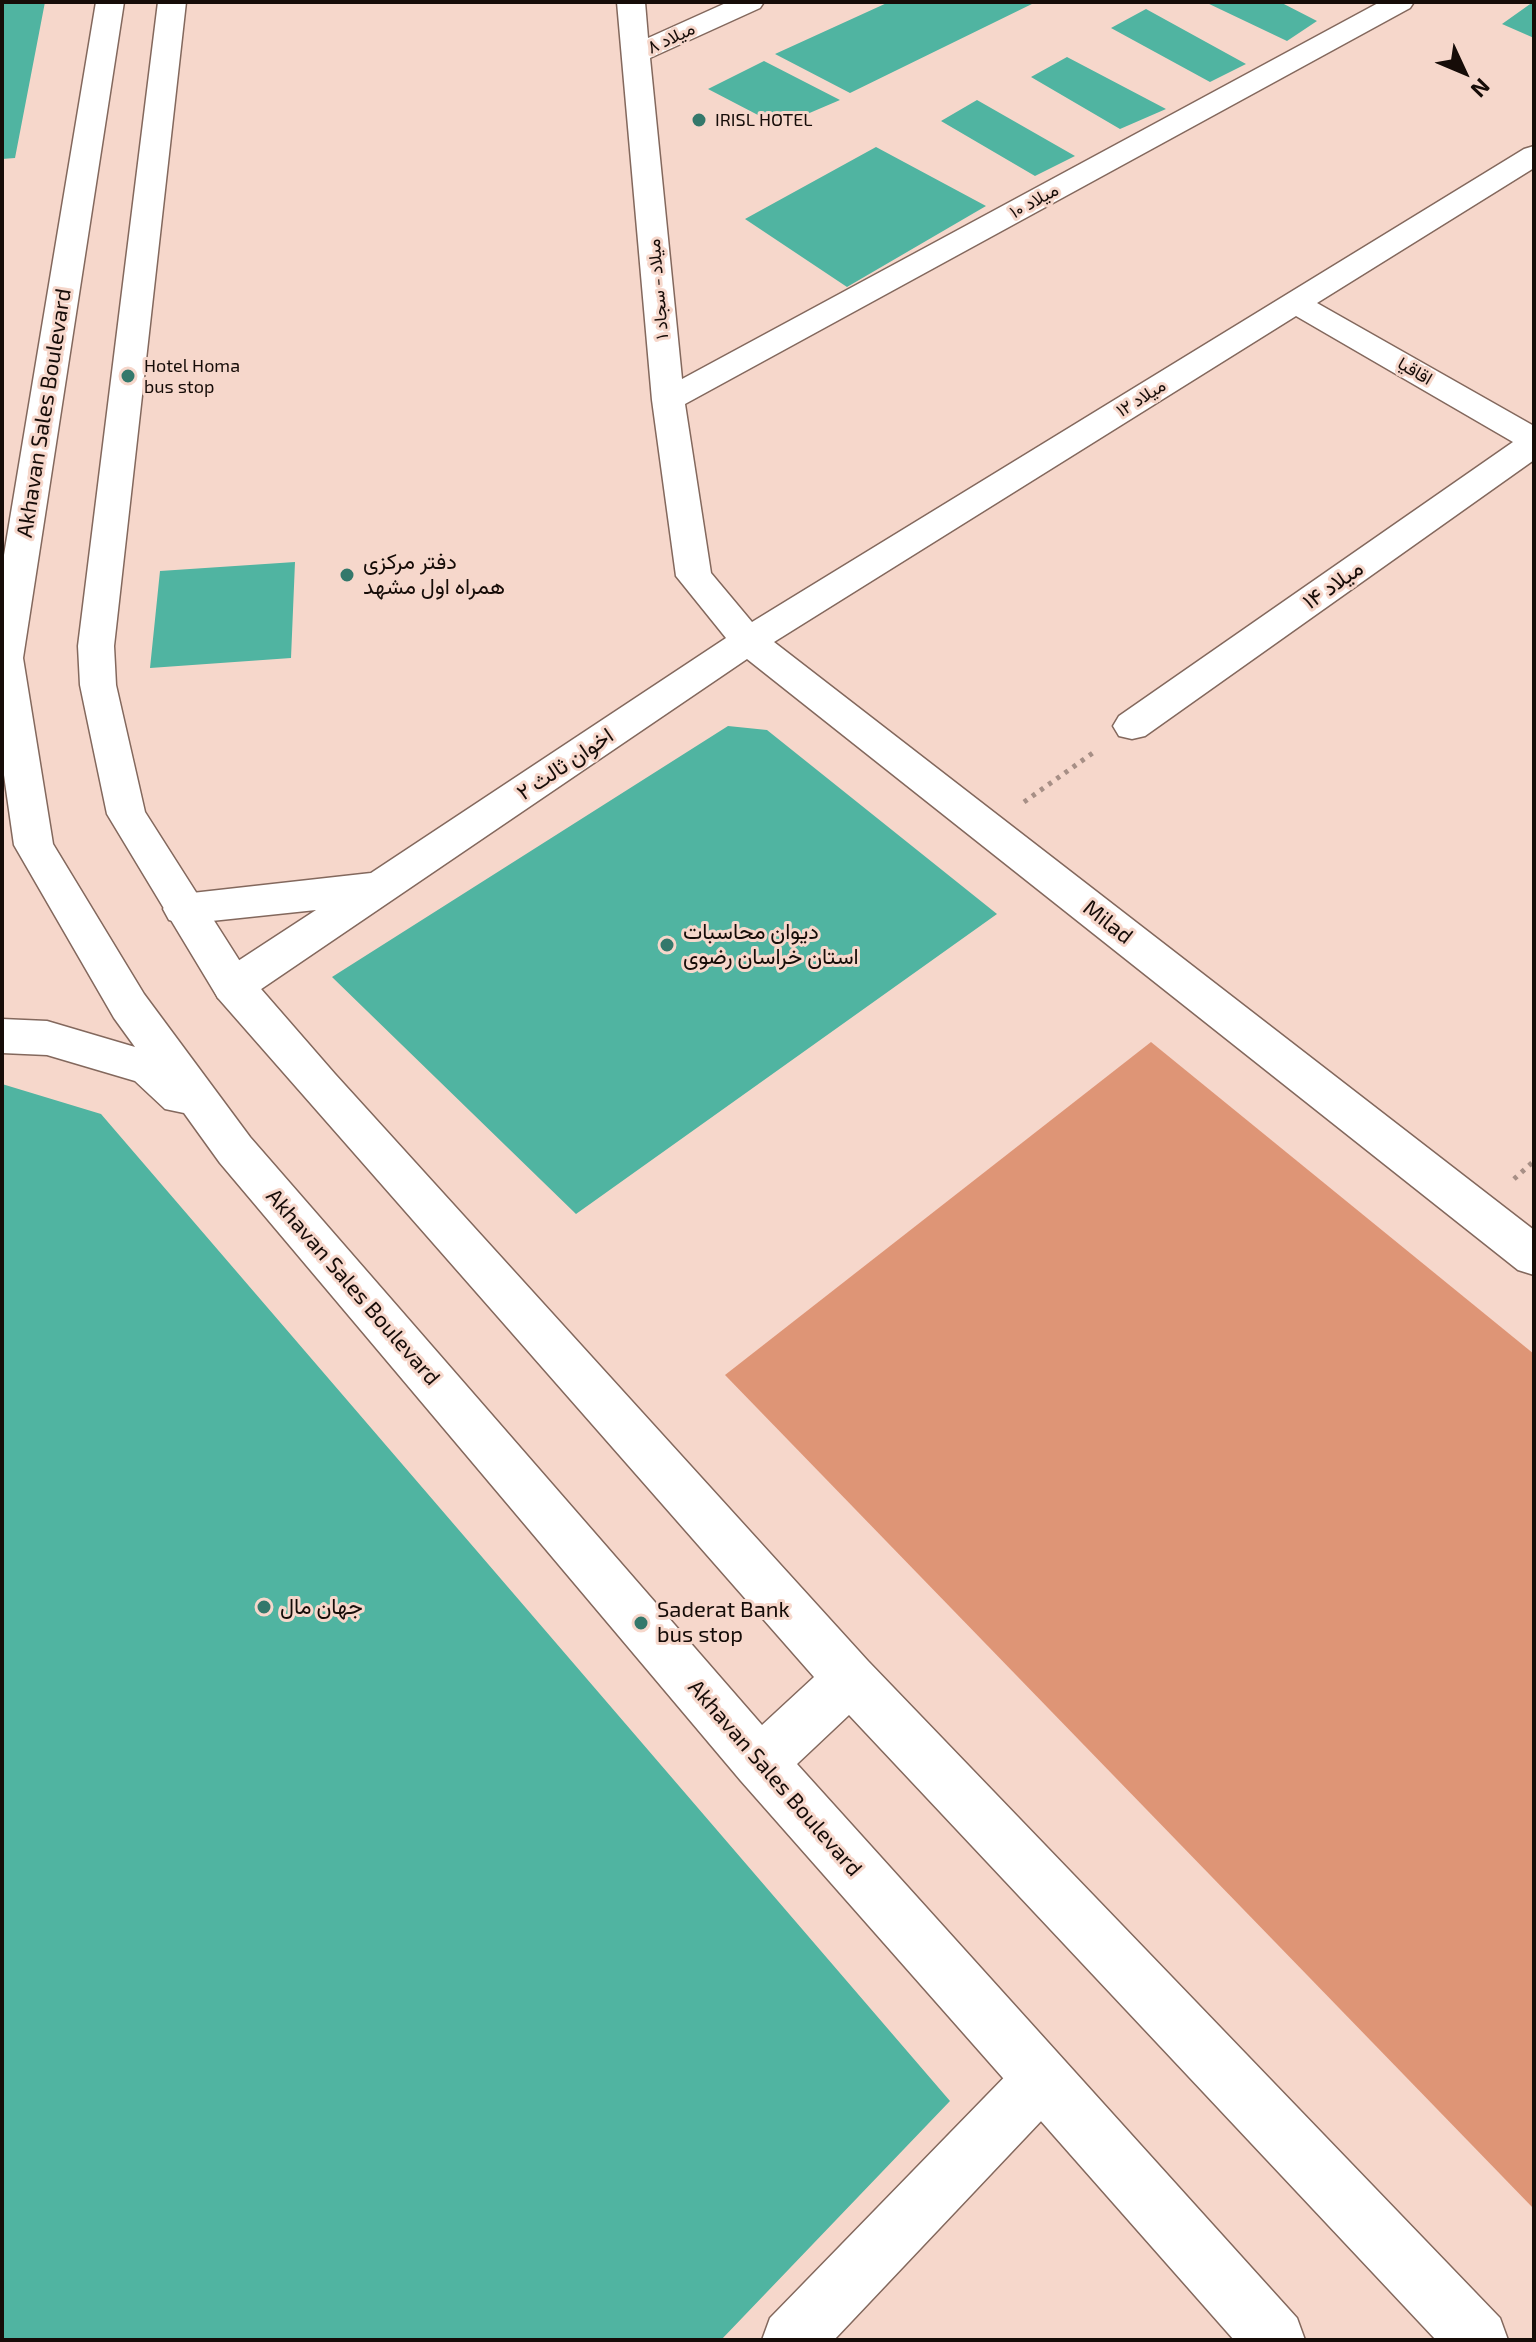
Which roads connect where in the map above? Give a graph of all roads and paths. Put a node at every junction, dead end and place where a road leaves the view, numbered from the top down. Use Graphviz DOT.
graph roads {
  1 [pos="110,2"];
  2 [pos="172,2"];
  3 [pos="631,2"];
  4 [pos="750,2"];
  5 [pos="1400,2"];
  6 [pos="637,54"];
  7 [pos="1534,155"];
  8 [pos="1295,303"];
  9 [pos="668,400"];
  10 [pos="1534,442"];
  11 [pos="694,576"];
  12 [pos="748,641"];
  13 [pos="1132,726"];
  14 [pos="987,828"];
  15 [pos="381,887"];
  16 [pos="183,909"];
  17 [pos="233,986"];
  18 [pos="2,1036"];
  19 [pos="235,1150"];
  20 [pos="1534,1256"];
  21 [pos="850,1679"];
  22 [pos="760,1762"];
  23 [pos="1041,2080"];
  24 [pos="792,2340"];
  25 [pos="1275,2340"];
  26 [pos="1478,2340"];
  1 -- 19 [label="street, Akhavan Sales Boulevard"];
  2 -- 16 [label="street"];
  3 -- 6 [label="street, میلاد - سجاد ۱"];
  4 -- 6 [label="street, میلاد ۸"];
  5 -- 9 [label="street, میلاد ۱۰"];
  6 -- 9 [label="street, میلاد - سجاد ۱"];
  7 -- 8 [label="street, میلاد ۱۲"];
  8 -- 10 [label="street, اقاقیا"];
  8 -- 12 [label="street, میلاد ۱۲"];
  9 -- 11 [label="street, میلاد - سجاد ۱"];
  10 -- 13 [label="street, میلاد ۱۴"];
  11 -- 12 [label="street, Milad"];
  12 -- 14 [label="street, Milad"];
  12 -- 15 [label="street, اخوان ثالث ۲"];
  13 -- 14 [label="path"];
  14 -- 20 [label="street, Milad"];
  15 -- 16 [label="street, اخوان ثالث ۲"];
  15 -- 17 [label="street, اخوان ثالث ۲"];
  16 -- 17 [label="street"];
  17 -- 21 [label="street"];
  18 -- 19 [label="street"];
  19 -- 22 [label="street, Akhavan Sales Boulevard"];
  21 -- 22 [label="street"];
  21 -- 26 [label="street"];
  22 -- 23 [label="street, Akhavan Sales Boulevard"];
  23 -- 24 [label="street"];
  23 -- 25 [label="street, Akhavan Sales Boulevard"];
}
